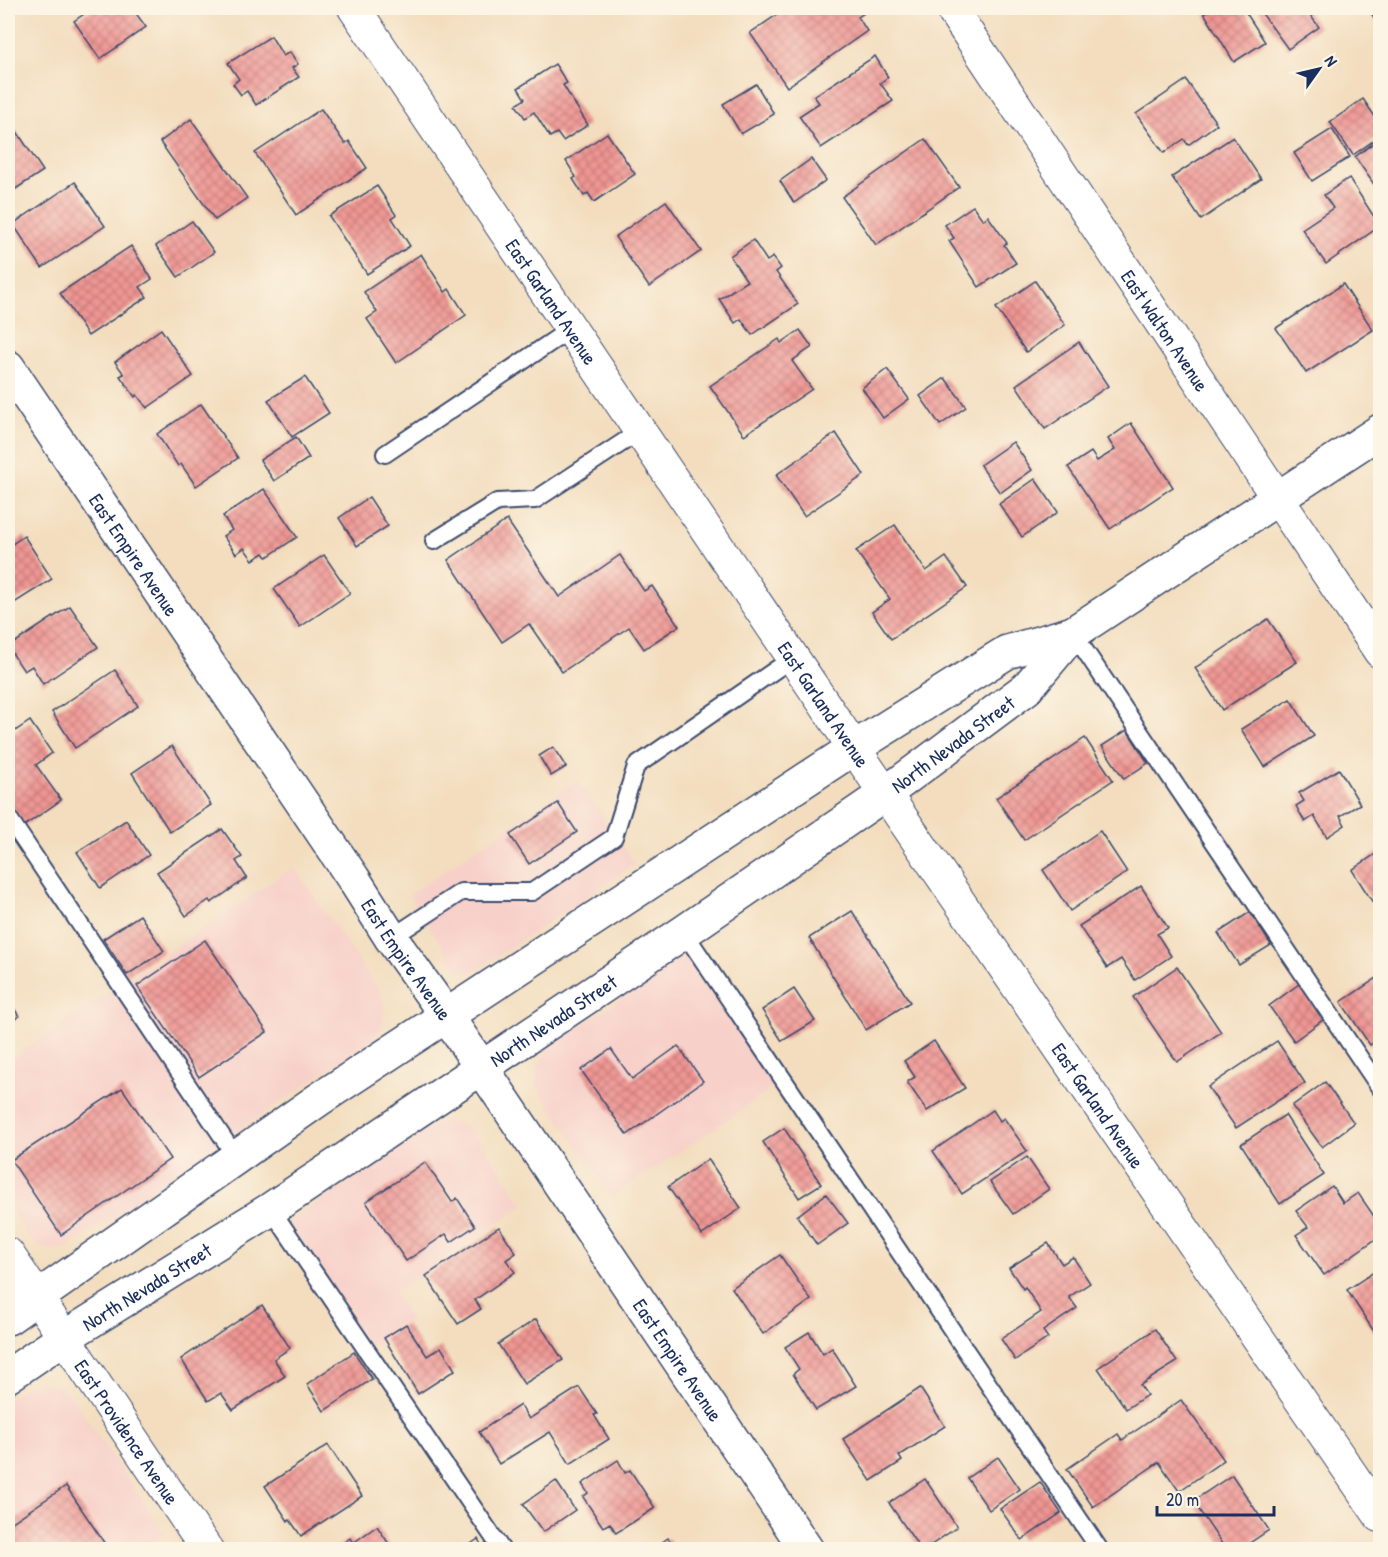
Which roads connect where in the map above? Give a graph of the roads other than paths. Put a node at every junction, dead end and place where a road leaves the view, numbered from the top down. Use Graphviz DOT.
graph roads {
  1 [pos="354,8"];
  2 [pos="951,8"];
  3 [pos="572,328"];
  4 [pos="8,367"];
  5 [pos="640,431"];
  6 [pos="1380,431"];
  7 [pos="385,454"];
  8 [pos="1277,499"];
  9 [pos="434,541"];
  10 [pos="1073,633"];
  11 [pos="1380,652"];
  12 [pos="794,657"];
  13 [pos="854,748"];
  14 [pos="886,793"];
  15 [pos="8,817"];
  16 [pos="684,932"];
  17 [pos="392,938"];
  18 [pos="446,1015"];
  19 [pos="480,1069"];
  20 [pos="1380,1088"];
  21 [pos="236,1157"];
  22 [pos="271,1209"];
  23 [pos="8,1254"];
  24 [pos="37,1298"];
  25 [pos="8,1318"];
  26 [pos="65,1337"];
  27 [pos="8,1376"];
  28 [pos="1380,1516"];
  29 [pos="207,1550"];
  30 [pos="502,1550"];
  31 [pos="807,1550"];
  32 [pos="1100,1550"];
  1 -- 3 [label="street, East Garland Avenue"];
  2 -- 8 [label="street, East Walton Avenue"];
  3 -- 5 [label="street, East Garland Avenue"];
  3 -- 7 [label="lane"];
  4 -- 17 [label="main road, East Empire Avenue"];
  5 -- 9 [label="lane"];
  5 -- 12 [label="street, East Garland Avenue"];
  6 -- 8 [label="main road, North Nevada Street"];
  8 -- 10 [label="main road, North Nevada Street"];
  8 -- 11 [label="street, East Walton Avenue"];
  10 -- 13 [label="main road, North Nevada Street"];
  10 -- 14 [label="main road, North Nevada Street"];
  10 -- 20 [label="lane"];
  12 -- 13 [label="street, East Garland Avenue"];
  12 -- 17 [label="lane"];
  13 -- 14 [label="street, East Garland Avenue"];
  13 -- 18 [label="main road, North Nevada Street"];
  14 -- 16 [label="main road, North Nevada Street"];
  14 -- 28 [label="street, East Garland Avenue"];
  15 -- 21 [label="lane"];
  16 -- 19 [label="main road, North Nevada Street"];
  16 -- 32 [label="lane"];
  17 -- 18 [label="main road, East Empire Avenue"];
  18 -- 19 [label="main road, East Empire Avenue"];
  18 -- 21 [label="main road, North Nevada Street"];
  19 -- 22 [label="main road, North Nevada Street"];
  19 -- 31 [label="main road, East Empire Avenue"];
  21 -- 24 [label="main road, North Nevada Street"];
  22 -- 26 [label="main road, North Nevada Street"];
  22 -- 30 [label="lane"];
  23 -- 24 [label="street, East Providence Avenue"];
  24 -- 25 [label="main road, North Nevada Street"];
  24 -- 26 [label="street, East Providence Avenue"];
  26 -- 27 [label="main road, North Nevada Street"];
  26 -- 29 [label="street, East Providence Avenue"];
}
